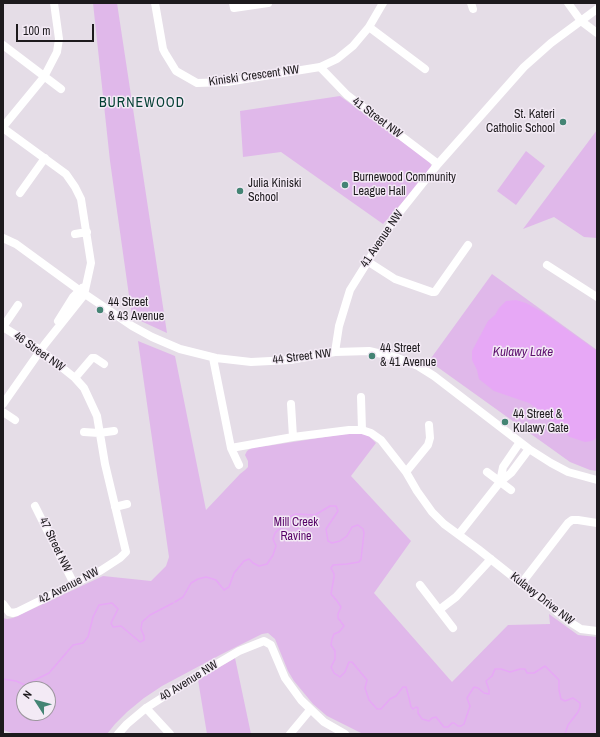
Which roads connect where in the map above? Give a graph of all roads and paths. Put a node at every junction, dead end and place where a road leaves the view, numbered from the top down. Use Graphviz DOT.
graph roads {
  1 [pos="54,3"];
  2 [pos="155,3"];
  3 [pos="233,3"];
  4 [pos="268,3"];
  5 [pos="383,3"];
  6 [pos="568,3"];
  7 [pos="597,9"];
  8 [pos="581,21"];
  9 [pos="369,27"];
  10 [pos="597,33"];
  11 [pos="3,45"];
  12 [pos="320,67"];
  13 [pos="425,69"];
  14 [pos="44,77"];
  15 [pos="61,88"];
  16 [pos="3,128"];
  17 [pos="45,158"];
  18 [pos="438,164"];
  19 [pos="20,193"];
  20 [pos="87,232"];
  21 [pos="75,234"];
  22 [pos="3,238"];
  23 [pos="468,245"];
  24 [pos="367,261"];
  25 [pos="547,264"];
  26 [pos="82,292"];
  27 [pos="597,297"];
  28 [pos="18,306"];
  29 [pos="3,327"];
  30 [pos="42,347"];
  31 [pos="335,352"];
  32 [pos="213,358"];
  33 [pos="104,364"];
  34 [pos="75,378"];
  35 [pos="361,397"];
  36 [pos="3,404"];
  37 [pos="290,404"];
  38 [pos="3,412"];
  39 [pos="15,420"];
  40 [pos="430,425"];
  41 [pos="362,430"];
  42 [pos="114,431"];
  43 [pos="84,432"];
  44 [pos="99,433"];
  45 [pos="293,437"];
  46 [pos="520,442"];
  47 [pos="231,448"];
  48 [pos="529,449"];
  49 [pos="239,465"];
  50 [pos="406,472"];
  51 [pos="487,472"];
  52 [pos="597,480"];
  53 [pos="500,482"];
  54 [pos="511,490"];
  55 [pos="127,504"];
  56 [pos="35,506"];
  57 [pos="115,507"];
  58 [pos="597,523"];
  59 [pos="459,534"];
  60 [pos="126,552"];
  61 [pos="491,559"];
  62 [pos="74,584"];
  63 [pos="521,584"];
  64 [pos="420,586"];
  65 [pos="3,604"];
  66 [pos="439,610"];
  67 [pos="453,628"];
  68 [pos="597,631"];
  69 [pos="146,708"];
  70 [pos="310,710"];
  71 [pos="118,734"];
  72 [pos="170,734"];
  73 [pos="290,734"];
  74 [pos="345,734"];
  1 -- 14 [label="street"];
  2 -- 12 [label="street, Kiniski Crescent NW"];
  3 -- 4 [label="street"];
  5 -- 9 [label="street, Kiniski Crescent NW"];
  6 -- 8 [label="street"];
  7 -- 8 [label="street, 41 Avenue NW"];
  8 -- 10 [label="street"];
  8 -- 18 [label="street, 41 Avenue NW"];
  9 -- 12 [label="street, Kiniski Crescent NW"];
  9 -- 13 [label="street"];
  11 -- 14 [label="street"];
  12 -- 18 [label="street, 41 Street NW"];
  14 -- 15 [label="street"];
  14 -- 16 [label="street"];
  16 -- 17 [label="street"];
  17 -- 19 [label="street"];
  17 -- 20 [label="street"];
  18 -- 24 [label="street, 41 Avenue NW"];
  20 -- 21 [label="street"];
  20 -- 26 [label="street"];
  22 -- 26 [label="street, 44 Street NW"];
  23 -- 24 [label="street"];
  24 -- 31 [label="street, 41 Avenue NW"];
  25 -- 27 [label="street"];
  26 -- 30 [label="street"];
  26 -- 32 [label="street, 44 Street NW"];
  28 -- 29 [label="street, 46 Street NW"];
  29 -- 30 [label="street, 46 Street NW"];
  30 -- 34 [label="street, 46 Street NW"];
  30 -- 36 [label="street"];
  31 -- 32 [label="street, 44 Street NW"];
  31 -- 46 [label="street, 44 Street NW"];
  32 -- 47 [label="street"];
  33 -- 34 [label="street, 46 Street NW"];
  34 -- 44 [label="street, 46 Street NW"];
  35 -- 41 [label="street"];
  37 -- 45 [label="street"];
  38 -- 39 [label="street"];
  40 -- 50 [label="street"];
  41 -- 45 [label="street"];
  41 -- 50 [label="street, Kulawy Drive NW"];
  42 -- 44 [label="street"];
  43 -- 44 [label="street"];
  44 -- 57 [label="street, 46 Street NW"];
  45 -- 47 [label="street"];
  46 -- 48 [label="street, 44 Street NW"];
  46 -- 53 [label="street"];
  47 -- 49 [label="street"];
  48 -- 52 [label="street, 44 Street NW"];
  48 -- 53 [label="street"];
  50 -- 59 [label="street, Kulawy Drive NW"];
  51 -- 53 [label="street"];
  53 -- 54 [label="street"];
  53 -- 59 [label="street"];
  55 -- 57 [label="street"];
  56 -- 62 [label="street, 47 Street NW"];
  57 -- 60 [label="street, 46 Street NW"];
  58 -- 63 [label="street"];
  59 -- 61 [label="street, Kulawy Drive NW"];
  60 -- 62 [label="street, 42 Avenue NW"];
  61 -- 63 [label="street, Kulawy Drive NW"];
  61 -- 66 [label="street"];
  62 -- 65 [label="street, 42 Avenue NW"];
  63 -- 68 [label="street, Kulawy Drive NW"];
  64 -- 66 [label="street"];
  66 -- 67 [label="street"];
  69 -- 70 [label="street, 40 Avenue NW"];
  69 -- 71 [label="street, 40 Avenue NW"];
  69 -- 72 [label="street"];
  70 -- 73 [label="street"];
  70 -- 74 [label="street"];
}
